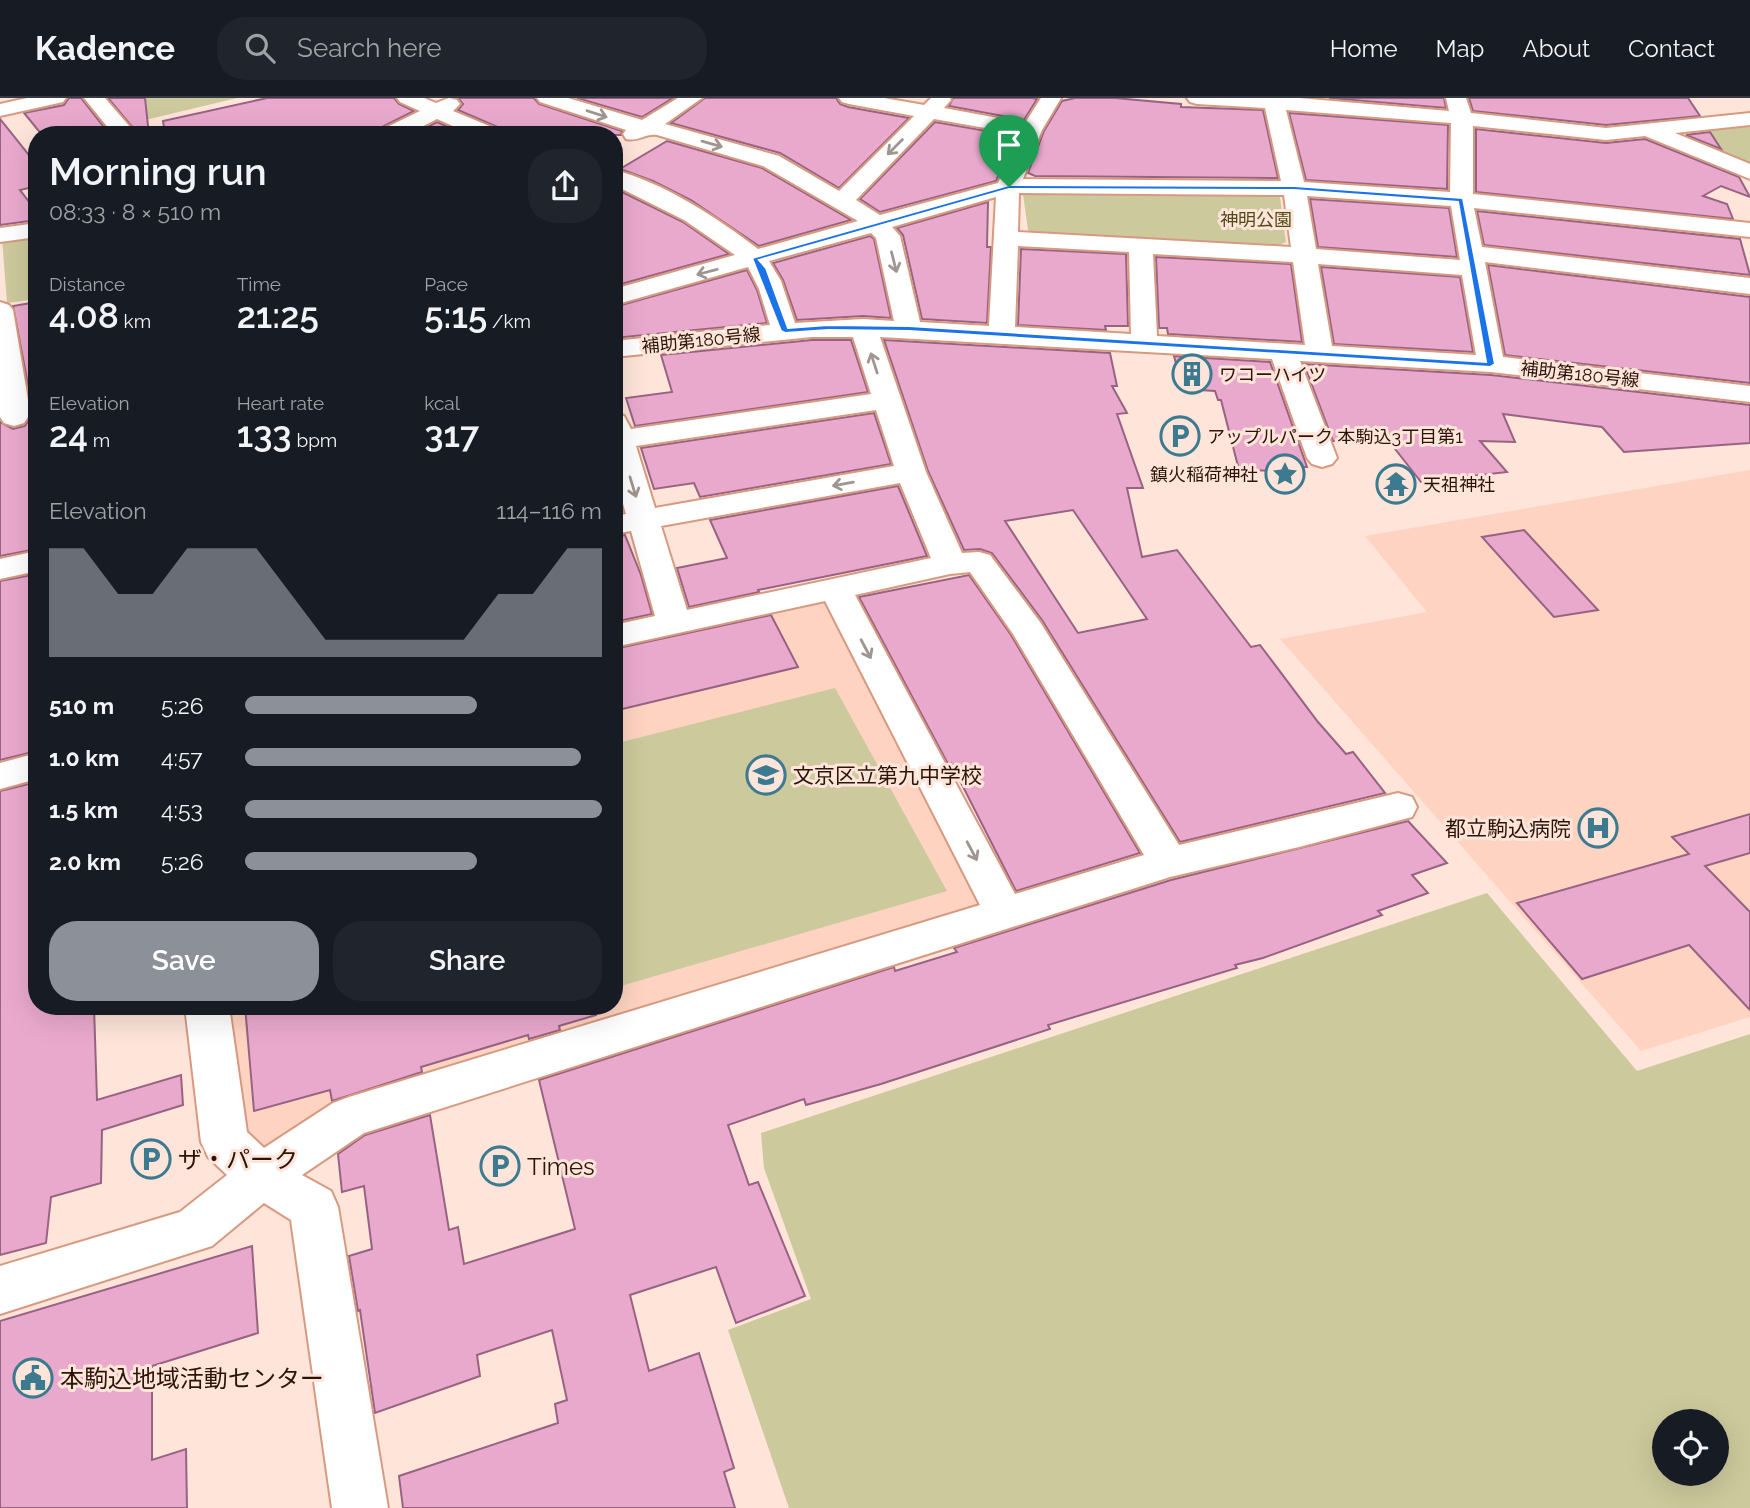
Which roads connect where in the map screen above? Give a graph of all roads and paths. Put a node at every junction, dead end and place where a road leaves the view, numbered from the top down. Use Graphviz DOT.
graph roads {
  1 [pos="56,98"];
  2 [pos="94,98"];
  3 [pos="407,98"];
  4 [pos="462,98"];
  5 [pos="547,98"];
  6 [pos="692,98"];
  7 [pos="849,98"];
  8 [pos="1051,98"];
  9 [pos="1197,98"];
  10 [pos="1274,101"];
  11 [pos="1696,103"];
  12 [pos="935,106"];
  13 [pos="1459,108"];
  14 [pos="0,110"];
  15 [pos="435,112"];
  16 [pos="1741,120"];
  17 [pos="119,126"];
  18 [pos="407,126"];
  19 [pos="469,126"];
  20 [pos="646,127"];
  21 [pos="1031,130"];
  22 [pos="1649,130"];
  23 [pos="623,140"];
  24 [pos="1750,172"];
  25 [pos="623,180"];
  26 [pos="1009,187"];
  27 [pos="1294,188"];
  28 [pos="839,200"];
  29 [pos="1461,200"];
  30 [pos="0,218"];
  31 [pos="877,226"];
  32 [pos="0,229"];
  33 [pos="28,231"];
  34 [pos="1750,231"];
  35 [pos="0,235"];
  36 [pos="1005,238"];
  37 [pos="1141,247"];
  38 [pos="1302,255"];
  39 [pos="755,259"];
  40 [pos="1471,261"];
  41 [pos="1750,286"];
  42 [pos="623,295"];
  43 [pos="0,310"];
  44 [pos="863,327"];
  45 [pos="909,329"];
  46 [pos="785,331"];
  47 [pos="1002,334"];
  48 [pos="1144,341"];
  49 [pos="623,348"];
  50 [pos="1282,351"];
  51 [pos="1320,353"];
  52 [pos="1490,364"];
  53 [pos="1750,394"];
  54 [pos="887,400"];
  55 [pos="17,416"];
  56 [pos="623,433"];
  57 [pos="1322,458"];
  58 [pos="911,471"];
  59 [pos="623,482"];
  60 [pos="629,523"];
  61 [pos="28,563"];
  62 [pos="950,564"];
  63 [pos="0,569"];
  64 [pos="835,589"];
  65 [pos="674,624"];
  66 [pos="623,634"];
  67 [pos="28,768"];
  68 [pos="0,776"];
  69 [pos="1398,807"];
  70 [pos="1169,862"];
  71 [pos="1004,912"];
  72 [pos="208,1015"];
  73 [pos="261,1176"];
  74 [pos="0,1290"];
  75 [pos="360,1508"];
  1 -- 14 [label="street"];
  2 -- 17 [label="street"];
  3 -- 15 [label="street"];
  4 -- 15 [label="street"];
  5 -- 20 [label="street, one-way"];
  6 -- 20 [label="street"];
  7 -- 12 [label="street"];
  8 -- 21 [label="street"];
  9 -- 10 [label="street"];
  10 -- 13 [label="street"];
  10 -- 27 [label="street"];
  11 -- 16 [label="street"];
  12 -- 21 [label="street"];
  12 -- 28 [label="street, one-way"];
  13 -- 22 [label="street"];
  13 -- 29 [label="street"];
  15 -- 18 [label="street"];
  15 -- 19 [label="street"];
  16 -- 22 [label="street"];
  20 -- 23 [label="street"];
  20 -- 28 [label="street, one-way"];
  21 -- 26 [label="street"];
  22 -- 24 [label="street"];
  25 -- 39 [label="street"];
  26 -- 27 [label="street"];
  26 -- 31 [label="street"];
  26 -- 36 [label="street"];
  27 -- 29 [label="street"];
  27 -- 38 [label="street"];
  28 -- 31 [label="street"];
  29 -- 34 [label="street"];
  29 -- 40 [label="street"];
  30 -- 32 [label="street"];
  31 -- 39 [label="street"];
  31 -- 45 [label="street, one-way"];
  33 -- 35 [label="street"];
  36 -- 37 [label="street"];
  36 -- 47 [label="street"];
  37 -- 38 [label="street"];
  37 -- 48 [label="street"];
  38 -- 40 [label="street"];
  38 -- 51 [label="street"];
  39 -- 42 [label="street, one-way"];
  39 -- 46 [label="street"];
  40 -- 41 [label="street"];
  40 -- 52 [label="street"];
  43 -- 55 [label="street"];
  44 -- 45 [label="street, 補助第180号線"];
  44 -- 46 [label="street, 補助第180号線"];
  54 -- 44 [label="street, one-way"];
  45 -- 47 [label="street, 補助第180号線"];
  46 -- 49 [label="street, 補助第180号線"];
  47 -- 48 [label="street, 補助第180号線"];
  48 -- 50 [label="street, 補助第180号線"];
  50 -- 51 [label="street, 補助第180号線"];
  50 -- 57 [label="street"];
  51 -- 52 [label="street, 補助第180号線"];
  52 -- 53 [label="street, 補助第180号線"];
  54 -- 56 [label="street"];
  54 -- 58 [label="street"];
  58 -- 60 [label="street, one-way"];
  58 -- 62 [label="street"];
  59 -- 60 [label="street, one-way"];
  60 -- 65 [label="street"];
  61 -- 63 [label="street"];
  62 -- 64 [label="street"];
  62 -- 70 [label="street"];
  64 -- 65 [label="street"];
  64 -- 71 [label="street, one-way"];
  65 -- 66 [label="street"];
  67 -- 68 [label="street"];
  69 -- 70 [label="street"];
  70 -- 71 [label="street"];
  71 -- 73 [label="street"];
  72 -- 73 [label="street"];
  73 -- 74 [label="street"];
  73 -- 75 [label="street"];
}
